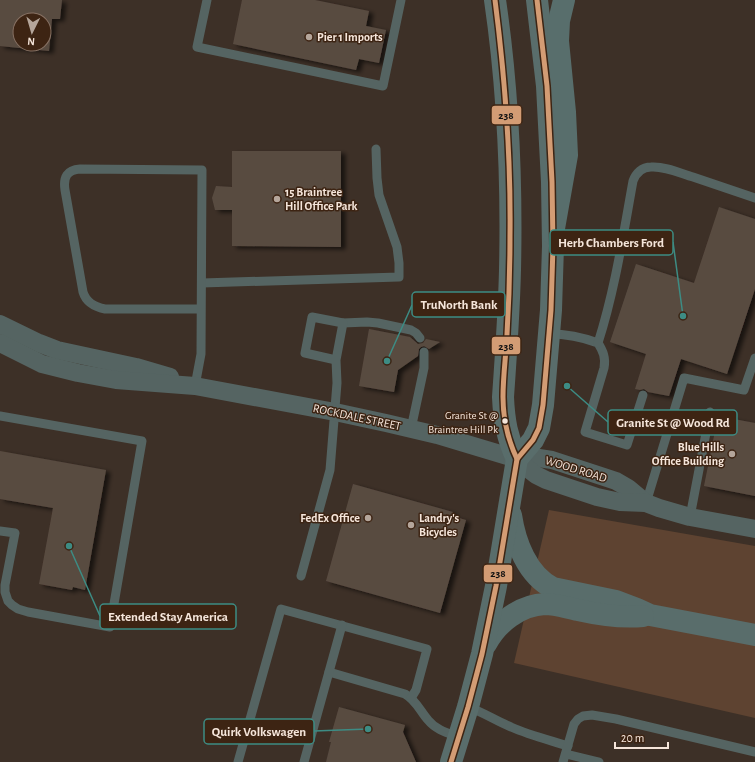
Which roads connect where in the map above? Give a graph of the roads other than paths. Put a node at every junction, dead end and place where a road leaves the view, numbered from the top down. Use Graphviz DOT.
graph roads {
  1 [pos="207,0"];
  2 [pos="401,0"];
  3 [pos="495,0"];
  4 [pos="537,0"];
  5 [pos="564,0"];
  6 [pos="376,149"];
  7 [pos="755,198"];
  8 [pos="553,234"];
  9 [pos="621,249"];
  10 [pos="202,283"];
  11 [pos="202,309"];
  12 [pos="343,323"];
  13 [pos="5,326"];
  14 [pos="549,334"];
  15 [pos="420,338"];
  16 [pos="598,343"];
  17 [pos="0,345"];
  18 [pos="424,352"];
  19 [pos="755,358"];
  20 [pos="336,360"];
  21 [pos="195,386"];
  22 [pos="643,395"];
  23 [pos="334,412"];
  24 [pos="710,412"];
  25 [pos="0,416"];
  26 [pos="411,429"];
  27 [pos="517,458"];
  28 [pos="646,503"];
  29 [pos="510,504"];
  30 [pos="690,517"];
  31 [pos="755,529"];
  32 [pos="0,531"];
  33 [pos="301,576"];
  34 [pos="650,615"];
  35 [pos="342,625"];
  36 [pos="755,635"];
  37 [pos="482,654"];
  38 [pos="329,672"];
  39 [pos="411,698"];
  40 [pos="468,707"];
  41 [pos="459,737"];
  42 [pos="755,752"];
  43 [pos="566,754"];
  44 [pos="238,762"];
  45 [pos="304,762"];
  46 [pos="451,762"];
  47 [pos="599,762"];
  1 -- 2 [label="lane"];
  3 -- 27 [label="main road"];
  4 -- 8 [label="main road"];
  5 -- 8 [label="highway"];
  6 -- 10 [label="lane"];
  7 -- 9 [label="lane"];
  8 -- 9 [label="lane"];
  8 -- 14 [label="main road"];
  9 -- 16 [label="lane"];
  10 -- 11 [label="lane"];
  10 -- 11 [label="lane"];
  11 -- 21 [label="lane"];
  12 -- 15 [label="lane"];
  12 -- 20 [label="lane"];
  12 -- 20 [label="lane"];
  13 -- 17 [label="lane"];
  13 -- 21 [label="street, ROCKDALE STREET"];
  14 -- 16 [label="lane"];
  14 -- 27 [label="main road"];
  16 -- 22 [label="lane"];
  17 -- 21 [label="street, ROCKDALE STREET"];
  18 -- 26 [label="lane"];
  19 -- 28 [label="lane"];
  20 -- 23 [label="lane"];
  21 -- 23 [label="street, ROCKDALE STREET"];
  23 -- 26 [label="street, ROCKDALE STREET"];
  23 -- 33 [label="lane"];
  24 -- 30 [label="lane"];
  25 -- 32 [label="lane"];
  26 -- 27 [label="street, ROCKDALE STREET"];
  27 -- 28 [label="street, WOOD ROAD"];
  27 -- 29 [label="main road"];
  28 -- 30 [label="street, WOOD ROAD"];
  29 -- 34 [label="main road"];
  29 -- 37 [label="main road"];
  30 -- 31 [label="street, WOOD ROAD"];
  34 -- 36 [label="main road"];
  34 -- 37 [label="main road"];
  35 -- 38 [label="lane"];
  35 -- 39 [label="lane"];
  35 -- 44 [label="lane"];
  37 -- 40 [label="main road"];
  38 -- 39 [label="lane"];
  38 -- 45 [label="lane"];
  39 -- 41 [label="lane"];
  40 -- 41 [label="main road"];
  40 -- 43 [label="lane"];
  41 -- 46 [label="main road"];
  42 -- 43 [label="lane"];
  43 -- 47 [label="lane"];
}
